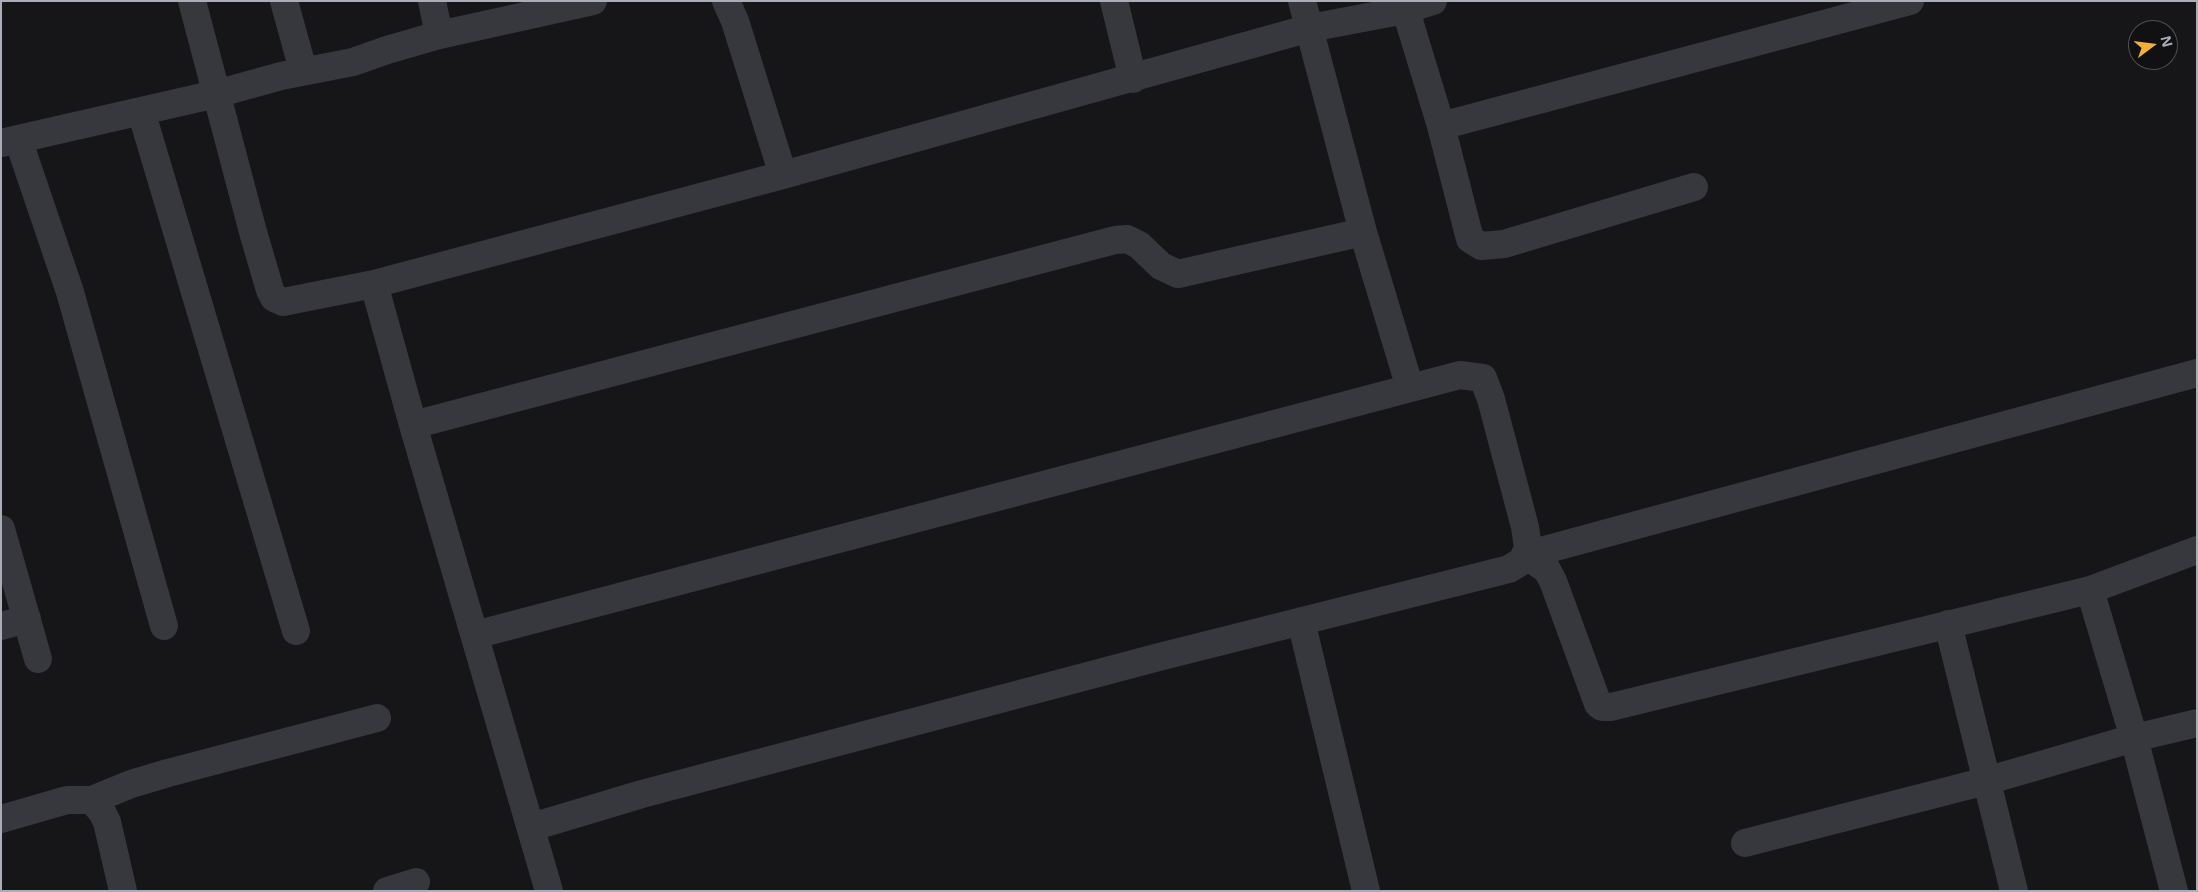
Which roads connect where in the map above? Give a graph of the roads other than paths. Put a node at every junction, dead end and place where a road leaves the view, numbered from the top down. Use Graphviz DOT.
graph roads {
  1 [pos="192,1"];
  2 [pos="284,1"];
  3 [pos="432,1"];
  4 [pos="726,1"];
  5 [pos="1114,1"];
  6 [pos="1302,1"];
  7 [pos="1433,1"];
  8 [pos="1910,1"];
  9 [pos="590,2"];
  10 [pos="1404,5"];
  11 [pos="1310,28"];
  12 [pos="439,36"];
  13 [pos="303,70"];
  14 [pos="1133,79"];
  15 [pos="216,94"];
  16 [pos="141,111"];
  17 [pos="1441,126"];
  18 [pos="10,141"];
  19 [pos="783,175"];
  20 [pos="1694,187"];
  21 [pos="1363,232"];
  22 [pos="374,284"];
  23 [pos="2197,373"];
  24 [pos="1410,388"];
  25 [pos="413,425"];
  26 [pos="1,529"];
  27 [pos="2197,550"];
  28 [pos="1526,555"];
  29 [pos="2090,590"];
  30 [pos="1301,621"];
  31 [pos="14,622"];
  32 [pos="1948,624"];
  33 [pos="164,626"];
  34 [pos="296,631"];
  35 [pos="475,635"];
  36 [pos="38,659"];
  37 [pos="377,718"];
  38 [pos="2197,723"];
  39 [pos="2134,738"];
  40 [pos="1986,781"];
  41 [pos="92,800"];
  42 [pos="1,819"];
  43 [pos="532,827"];
  44 [pos="1745,843"];
  45 [pos="416,882"];
  46 [pos="124,891"];
  47 [pos="387,891"];
  48 [pos="549,891"];
  49 [pos="1366,891"];
  50 [pos="2014,891"];
  51 [pos="2174,891"];
  1 -- 15 [label="street"];
  2 -- 13 [label="street"];
  3 -- 12 [label="street"];
  4 -- 19 [label="street"];
  5 -- 14 [label="street"];
  6 -- 11 [label="street"];
  7 -- 10 [label="street"];
  8 -- 17 [label="street"];
  9 -- 12 [label="street"];
  10 -- 11 [label="street"];
  10 -- 17 [label="street"];
  11 -- 14 [label="street"];
  11 -- 21 [label="street"];
  12 -- 13 [label="street"];
  13 -- 15 [label="street"];
  14 -- 19 [label="street"];
  15 -- 16 [label="street"];
  15 -- 22 [label="street"];
  16 -- 18 [label="street"];
  16 -- 34 [label="street"];
  17 -- 20 [label="street"];
  18 -- 33 [label="street"];
  19 -- 22 [label="street"];
  21 -- 24 [label="street"];
  21 -- 25 [label="street"];
  22 -- 25 [label="street"];
  23 -- 28 [label="street"];
  24 -- 28 [label="street"];
  24 -- 35 [label="street"];
  25 -- 35 [label="street"];
  26 -- 31 [label="street"];
  27 -- 29 [label="street"];
  28 -- 30 [label="street"];
  28 -- 32 [label="street"];
  29 -- 32 [label="street"];
  29 -- 39 [label="street"];
  30 -- 43 [label="street"];
  30 -- 49 [label="street"];
  31 -- 36 [label="street"];
  32 -- 40 [label="street"];
  35 -- 43 [label="street"];
  37 -- 41 [label="street"];
  38 -- 39 [label="street"];
  39 -- 40 [label="street"];
  39 -- 51 [label="street"];
  40 -- 44 [label="street"];
  40 -- 50 [label="street"];
  41 -- 42 [label="street"];
  41 -- 46 [label="street"];
  43 -- 48 [label="street"];
  45 -- 47 [label="street"];
}
